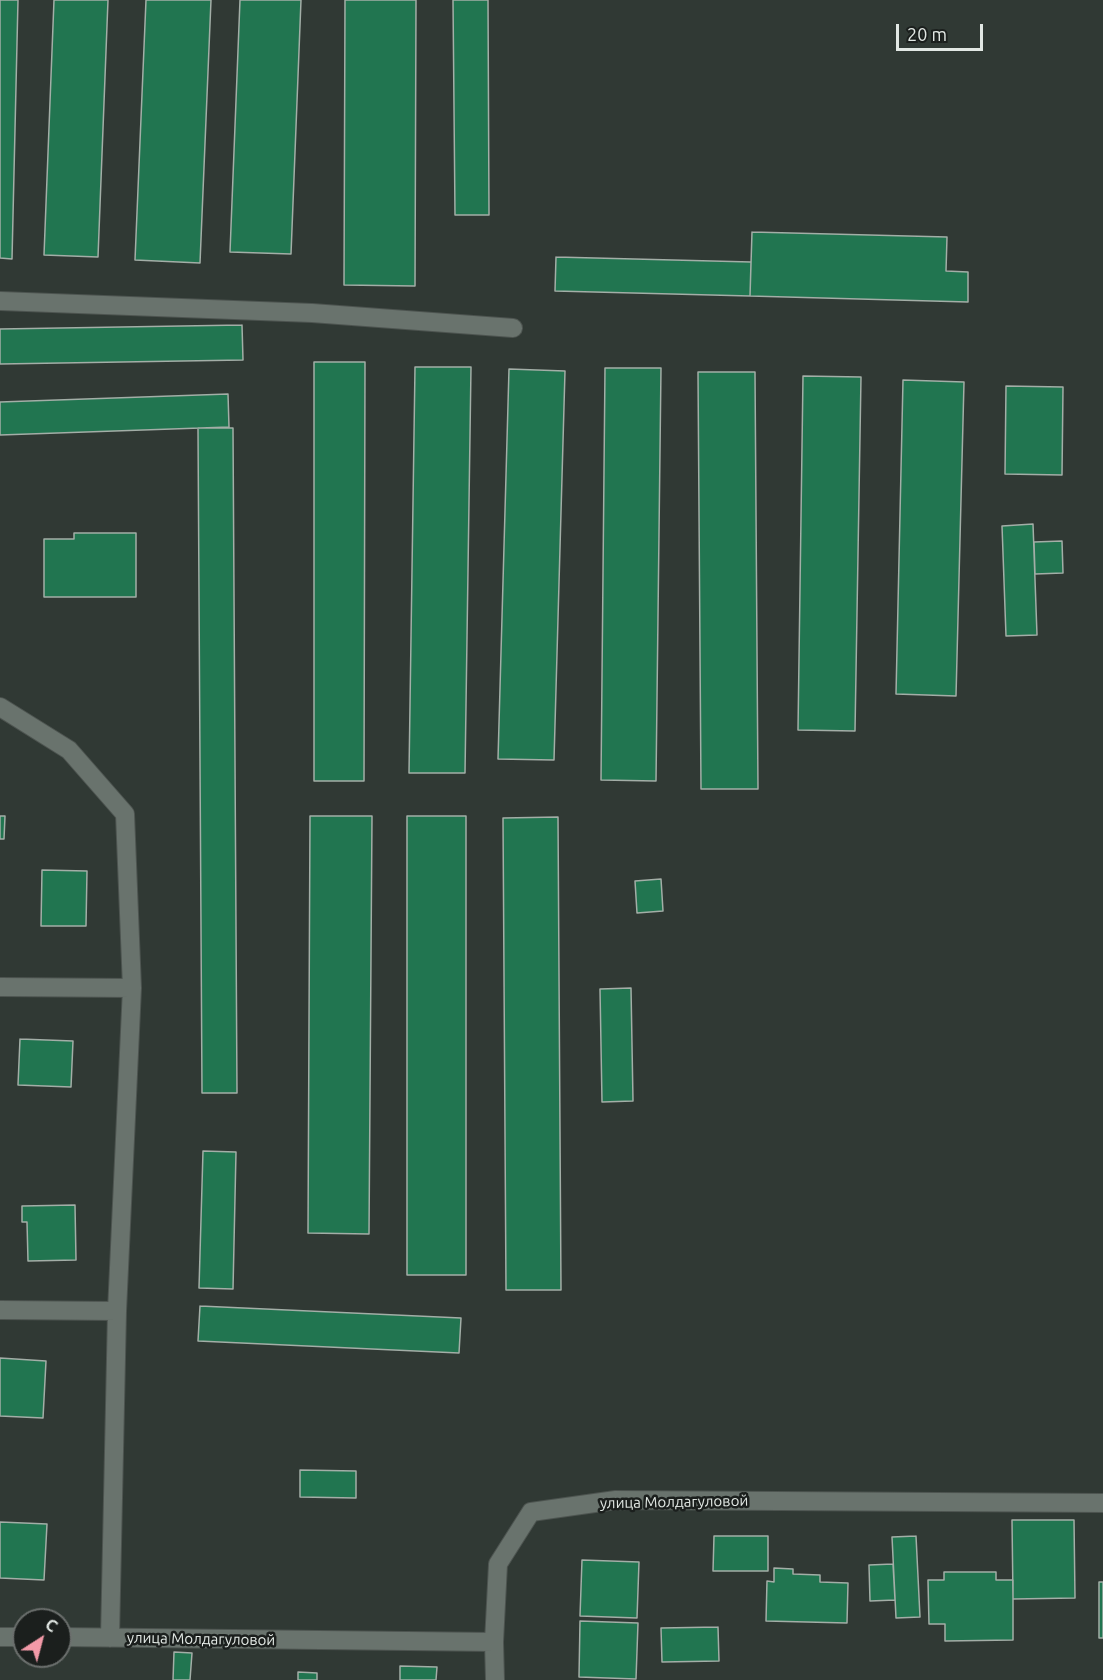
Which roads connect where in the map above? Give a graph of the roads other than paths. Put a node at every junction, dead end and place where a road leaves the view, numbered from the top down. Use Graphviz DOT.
graph roads {
  1 [pos="0,301"];
  2 [pos="513,328"];
  3 [pos="0,707"];
  4 [pos="0,987"];
  5 [pos="132,988"];
  6 [pos="0,1310"];
  7 [pos="117,1311"];
  8 [pos="1103,1503"];
  9 [pos="72,1637"];
  10 [pos="110,1638"];
  11 [pos="494,1642"];
  12 [pos="495,1680"];
  1 -- 2 [label="street"];
  3 -- 5 [label="street"];
  4 -- 5 [label="street"];
  5 -- 7 [label="street"];
  6 -- 7 [label="street"];
  7 -- 10 [label="street"];
  8 -- 11 [label="street, улица Молдагуловой"];
  9 -- 10 [label="street, улица Молдагуловой"];
  10 -- 11 [label="street, улица Молдагуловой"];
  11 -- 12 [label="street"];
}
